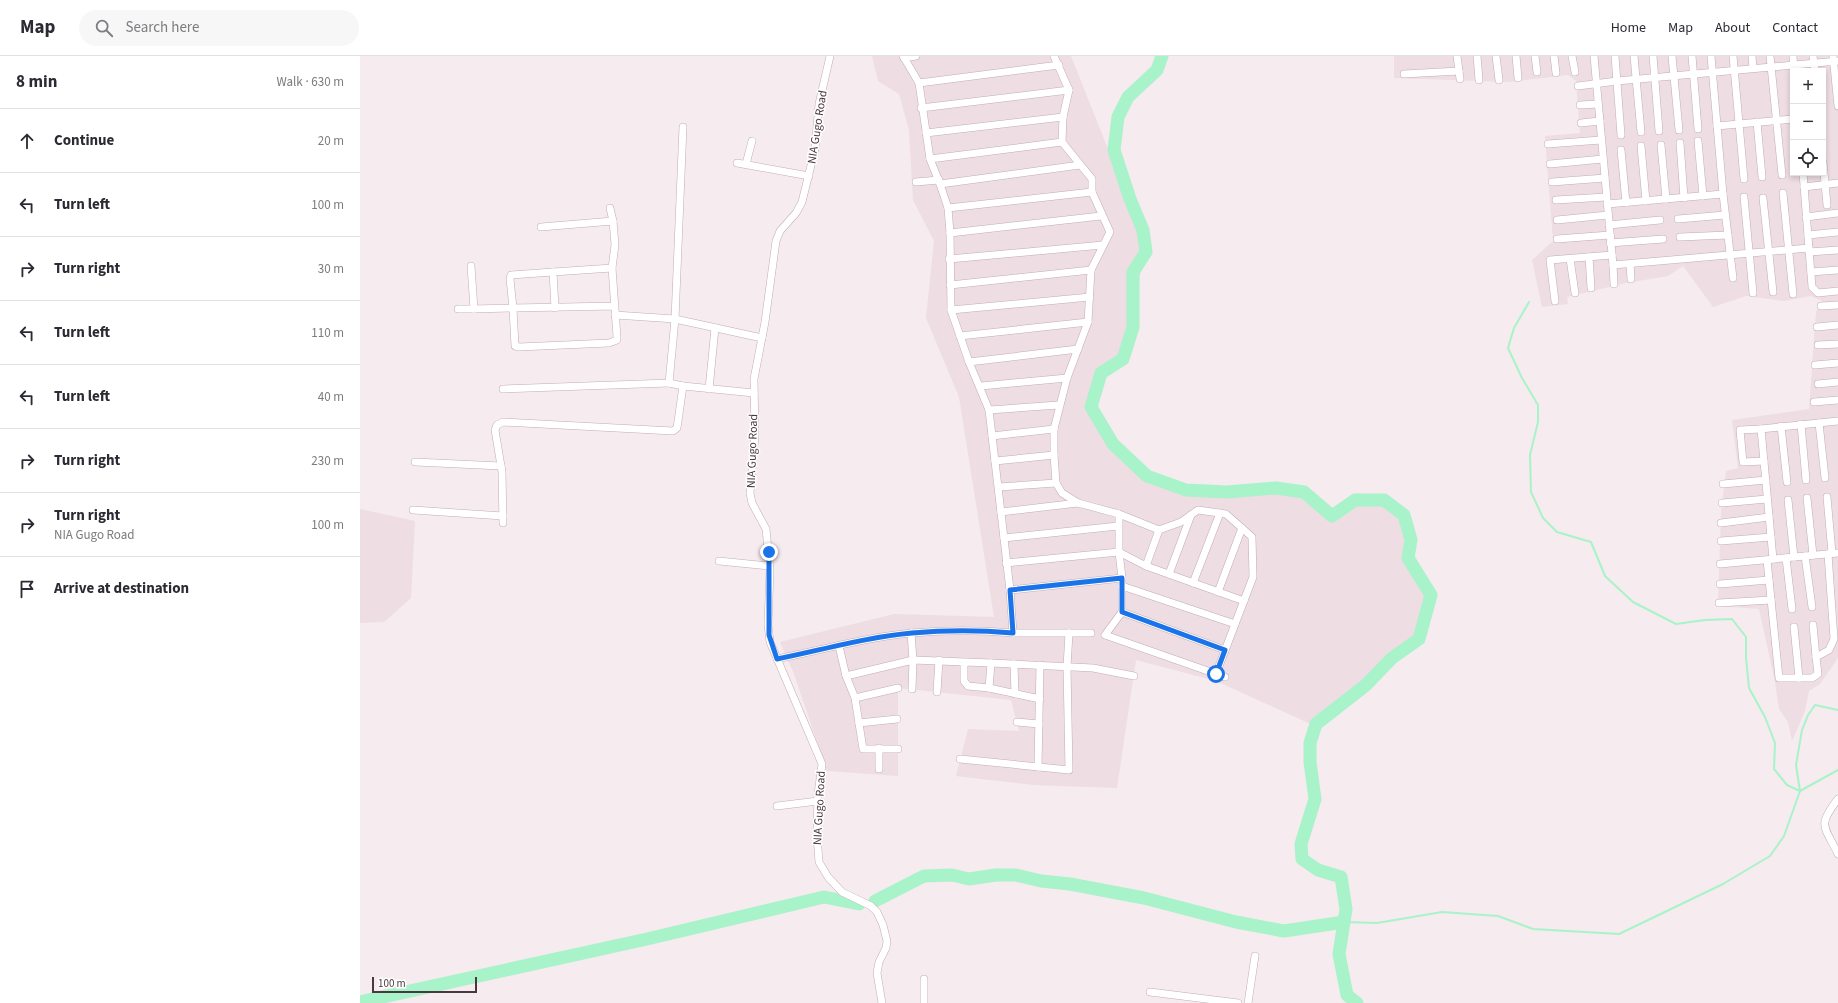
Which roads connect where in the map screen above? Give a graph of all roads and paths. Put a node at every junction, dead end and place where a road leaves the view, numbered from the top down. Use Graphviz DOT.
graph roads {
  1 [pos="830,56"];
  2 [pos="916,56"];
  3 [pos="1054,56"];
  4 [pos="1457,56"];
  5 [pos="1477,56"];
  6 [pos="1496,56"];
  7 [pos="1516,56"];
  8 [pos="1535,56"];
  9 [pos="1554,56"];
  10 [pos="1572,56"];
  11 [pos="1594,56"];
  12 [pos="1615,56"];
  13 [pos="1634,56"];
  14 [pos="1653,56"];
  15 [pos="1672,56"];
  16 [pos="1692,56"];
  17 [pos="1711,56"];
  18 [pos="1733,56"];
  19 [pos="1752,56"];
  20 [pos="1770,56"];
  21 [pos="1792,56"];
  22 [pos="903,57"];
  23 [pos="1813,59"];
  24 [pos="1835,59"];
  25 [pos="1059,65"];
  26 [pos="1771,66"];
  27 [pos="1753,68"];
  28 [pos="1794,68"];
  29 [pos="1734,70"];
  30 [pos="1537,72"];
  31 [pos="1575,72"];
  32 [pos="1712,72"];
  33 [pos="1556,73"];
  34 [pos="1404,74"];
  35 [pos="1693,74"];
  36 [pos="1674,75"];
  37 [pos="1655,77"];
  38 [pos="1518,78"];
  39 [pos="1637,79"];
  40 [pos="1479,80"];
  41 [pos="1498,80"];
  42 [pos="1617,81"];
  43 [pos="919,83"];
  44 [pos="1596,83"];
  45 [pos="1578,86"];
  46 [pos="1069,90"];
  47 [pos="1598,104"];
  48 [pos="1580,105"];
  49 [pos="1838,106"];
  50 [pos="921,108"];
  51 [pos="1063,117"];
  52 [pos="1790,119"];
  53 [pos="1776,120"];
  54 [pos="1600,121"];
  55 [pos="1757,122"];
  56 [pos="1581,123"];
  57 [pos="1739,124"];
  58 [pos="1717,126"];
  59 [pos="683,127"];
  60 [pos="1698,129"];
  61 [pos="1679,130"];
  62 [pos="1659,131"];
  63 [pos="1641,132"];
  64 [pos="926,133"];
  65 [pos="1621,135"];
  66 [pos="1601,140"];
  67 [pos="752,141"];
  68 [pos="1698,141"];
  69 [pos="1062,142"];
  70 [pos="1680,143"];
  71 [pos="1548,144"];
  72 [pos="1661,145"];
  73 [pos="1641,146"];
  74 [pos="1621,150"];
  75 [pos="1603,158"];
  76 [pos="930,159"];
  77 [pos="737,163"];
  78 [pos="746,164"];
  79 [pos="1550,164"];
  80 [pos="1080,165"];
  81 [pos="1782,175"];
  82 [pos="809,176"];
  83 [pos="1803,176"];
  84 [pos="1824,176"];
  85 [pos="1762,177"];
  86 [pos="1605,178"];
  87 [pos="1744,178"];
  88 [pos="916,182"];
  89 [pos="940,182"];
  90 [pos="1552,182"];
  91 [pos="1838,183"];
  92 [pos="1825,185"];
  93 [pos="1804,187"];
  94 [pos="1092,192"];
  95 [pos="1783,193"];
  96 [pos="1723,194"];
  97 [pos="1704,196"];
  98 [pos="1744,197"];
  99 [pos="1684,198"];
  100 [pos="1763,198"];
  101 [pos="1666,199"];
  102 [pos="1556,200"];
  103 [pos="1607,201"];
  104 [pos="1646,201"];
  105 [pos="1626,203"];
  106 [pos="1827,205"];
  107 [pos="610,208"];
  108 [pos="948,208"];
  109 [pos="1838,213"];
  110 [pos="1608,215"];
  111 [pos="1725,215"];
  112 [pos="1101,216"];
  113 [pos="1806,217"];
  114 [pos="1678,219"];
  115 [pos="1557,220"];
  116 [pos="1660,220"];
  117 [pos="613,221"];
  118 [pos="1609,226"];
  119 [pos="541,227"];
  120 [pos="1838,232"];
  121 [pos="950,233"];
  122 [pos="1728,235"];
  123 [pos="1808,236"];
  124 [pos="1680,237"];
  125 [pos="1610,239"];
  126 [pos="1663,239"];
  127 [pos="1557,240"];
  128 [pos="1103,246"];
  129 [pos="1787,249"];
  130 [pos="1809,250"];
  131 [pos="1838,250"];
  132 [pos="1768,251"];
  133 [pos="1749,253"];
  134 [pos="1730,254"];
  135 [pos="1612,255"];
  136 [pos="1589,257"];
  137 [pos="949,259"];
  138 [pos="1570,259"];
  139 [pos="1630,264"];
  140 [pos="1612,265"];
  141 [pos="471,266"];
  142 [pos="612,268"];
  143 [pos="1091,270"];
  144 [pos="1838,270"];
  145 [pos="554,272"];
  146 [pos="1811,272"];
  147 [pos="1733,278"];
  148 [pos="1631,279"];
  149 [pos="1614,284"];
  150 [pos="950,285"];
  151 [pos="1592,288"];
  152 [pos="1838,291"];
  153 [pos="1773,292"];
  154 [pos="1753,293"];
  155 [pos="1574,294"];
  156 [pos="1793,294"];
  157 [pos="1090,297"];
  158 [pos="1555,302"];
  159 [pos="1838,305"];
  160 [pos="615,306"];
  161 [pos="1821,306"];
  162 [pos="513,308"];
  163 [pos="555,308"];
  164 [pos="458,309"];
  165 [pos="474,309"];
  166 [pos="951,310"];
  167 [pos="615,315"];
  168 [pos="675,320"];
  169 [pos="1088,322"];
  170 [pos="1838,324"];
  171 [pos="1818,327"];
  172 [pos="715,328"];
  173 [pos="960,336"];
  174 [pos="762,338"];
  175 [pos="1838,344"];
  176 [pos="1818,346"];
  177 [pos="1078,349"];
  178 [pos="969,362"];
  179 [pos="1838,363"];
  180 [pos="1815,365"];
  181 [pos="1067,378"];
  182 [pos="1838,382"];
  183 [pos="670,383"];
  184 [pos="1818,384"];
  185 [pos="683,386"];
  186 [pos="981,386"];
  187 [pos="503,389"];
  188 [pos="709,389"];
  189 [pos="754,393"];
  190 [pos="1838,400"];
  191 [pos="1814,402"];
  192 [pos="1060,405"];
  193 [pos="990,410"];
  194 [pos="1838,421"];
  195 [pos="1819,423"];
  196 [pos="1801,424"];
  197 [pos="1781,426"];
  198 [pos="1054,429"];
  199 [pos="1761,429"];
  200 [pos="992,436"];
  201 [pos="1054,455"];
  202 [pos="1764,460"];
  203 [pos="996,461"];
  204 [pos="415,462"];
  205 [pos="501,466"];
  206 [pos="1824,478"];
  207 [pos="1766,480"];
  208 [pos="1806,480"];
  209 [pos="1787,482"];
  210 [pos="1056,484"];
  211 [pos="1723,484"];
  212 [pos="999,487"];
  213 [pos="1827,497"];
  214 [pos="1807,498"];
  215 [pos="1768,499"];
  216 [pos="1788,500"];
  217 [pos="1078,503"];
  218 [pos="1722,503"];
  219 [pos="414,510"];
  220 [pos="1001,512"];
  221 [pos="1220,513"];
  222 [pos="1119,514"];
  223 [pos="1191,515"];
  224 [pos="1769,517"];
  225 [pos="1721,523"];
  226 [pos="1118,526"];
  227 [pos="1242,528"];
  228 [pos="1159,530"];
  229 [pos="1771,537"];
  230 [pos="1004,538"];
  231 [pos="1721,541"];
  232 [pos="1119,552"];
  233 [pos="1832,553"];
  234 [pos="1813,555"];
  235 [pos="1805,556"];
  236 [pos="1790,558"];
  237 [pos="1770,560"];
  238 [pos="719,561"];
  239 [pos="1006,563"];
  240 [pos="1720,564"];
  241 [pos="769,566"];
  242 [pos="1146,566"];
  243 [pos="1169,574"];
  244 [pos="1122,578"];
  245 [pos="1769,580"];
  246 [pos="1193,583"];
  247 [pos="1720,584"];
  248 [pos="1122,586"];
  249 [pos="1010,590"];
  250 [pos="1218,592"];
  251 [pos="1834,594"];
  252 [pos="1771,600"];
  253 [pos="1244,601"];
  254 [pos="1719,603"];
  255 [pos="1812,607"];
  256 [pos="1792,610"];
  257 [pos="1122,612"];
  258 [pos="1835,612"];
  259 [pos="1235,624"];
  260 [pos="1813,625"];
  261 [pos="1794,627"];
  262 [pos="1836,631"];
  263 [pos="911,633"];
  264 [pos="1013,633"];
  265 [pos="1070,633"];
  266 [pos="1091,633"];
  267 [pos="839,646"];
  268 [pos="1225,650"];
  269 [pos="1816,657"];
  270 [pos="777,659"];
  271 [pos="913,660"];
  272 [pos="939,660"];
  273 [pos="964,662"];
  274 [pos="991,663"];
  275 [pos="1014,664"];
  276 [pos="1040,665"];
  277 [pos="1067,667"];
  278 [pos="1216,674"];
  279 [pos="846,676"];
  280 [pos="1134,676"];
  281 [pos="1225,677"];
  282 [pos="1799,678"];
  283 [pos="898,688"];
  284 [pos="989,688"];
  285 [pos="912,689"];
  286 [pos="938,692"];
  287 [pos="1015,694"];
  288 [pos="855,698"];
  289 [pos="1040,699"];
  290 [pos="897,719"];
  291 [pos="1017,722"];
  292 [pos="859,723"];
  293 [pos="1039,724"];
  294 [pos="879,748"];
  295 [pos="898,748"];
  296 [pos="960,759"];
  297 [pos="1038,767"];
  298 [pos="879,769"];
  299 [pos="1838,798"];
  300 [pos="818,801"];
  301 [pos="777,806"];
  302 [pos="1838,854"];
  303 [pos="1255,956"];
  304 [pos="924,979"];
  305 [pos="1150,992"];
  306 [pos="882,1003"];
  307 [pos="924,1003"];
  308 [pos="1238,1003"];
  309 [pos="1248,1003"];
  1 -- 82 [label="street, NIA Gugo Road"];
  2 -- 22 [label="street"];
  3 -- 25 [label="street"];
  4 -- 34 [label="street"];
  5 -- 40 [label="street"];
  6 -- 41 [label="street"];
  7 -- 38 [label="street"];
  8 -- 30 [label="street"];
  9 -- 33 [label="street"];
  10 -- 31 [label="street"];
  11 -- 44 [label="street"];
  12 -- 42 [label="street"];
  13 -- 39 [label="street"];
  14 -- 37 [label="street"];
  15 -- 36 [label="street"];
  16 -- 35 [label="street"];
  17 -- 32 [label="street"];
  18 -- 29 [label="street"];
  19 -- 27 [label="street"];
  20 -- 26 [label="street"];
  21 -- 28 [label="street"];
  22 -- 43 [label="street"];
  23 -- 24 [label="street"];
  23 -- 28 [label="street"];
  24 -- 49 [label="street"];
  25 -- 43 [label="street"];
  25 -- 46 [label="street"];
  26 -- 27 [label="street"];
  26 -- 28 [label="street"];
  26 -- 53 [label="street"];
  27 -- 29 [label="street"];
  29 -- 32 [label="street"];
  29 -- 57 [label="street"];
  32 -- 35 [label="street"];
  32 -- 58 [label="street"];
  35 -- 36 [label="street"];
  35 -- 60 [label="street"];
  36 -- 37 [label="street"];
  36 -- 61 [label="street"];
  37 -- 39 [label="street"];
  37 -- 62 [label="street"];
  39 -- 42 [label="street"];
  39 -- 63 [label="street"];
  42 -- 44 [label="street"];
  42 -- 65 [label="street"];
  43 -- 50 [label="street"];
  44 -- 45 [label="street"];
  44 -- 47 [label="street"];
  46 -- 50 [label="street"];
  46 -- 51 [label="street"];
  47 -- 48 [label="street"];
  47 -- 54 [label="street"];
  50 -- 64 [label="street"];
  51 -- 64 [label="street"];
  51 -- 69 [label="street"];
  52 -- 53 [label="street"];
  53 -- 55 [label="street"];
  53 -- 81 [label="street"];
  54 -- 56 [label="street"];
  54 -- 66 [label="street"];
  55 -- 57 [label="street"];
  55 -- 85 [label="street"];
  57 -- 58 [label="street"];
  57 -- 87 [label="street"];
  58 -- 96 [label="street"];
  59 -- 168 [label="street"];
  64 -- 76 [label="street"];
  66 -- 71 [label="street"];
  66 -- 75 [label="street"];
  67 -- 78 [label="street"];
  68 -- 97 [label="street"];
  69 -- 76 [label="street"];
  69 -- 80 [label="street"];
  70 -- 99 [label="street"];
  72 -- 101 [label="street"];
  73 -- 104 [label="street"];
  74 -- 105 [label="street"];
  75 -- 79 [label="street"];
  75 -- 86 [label="street"];
  76 -- 89 [label="street"];
  77 -- 78 [label="street"];
  78 -- 82 [label="street"];
  80 -- 89 [label="street"];
  80 -- 94 [label="street"];
  82 -- 174 [label="street, NIA Gugo Road"];
  83 -- 93 [label="street"];
  84 -- 92 [label="street"];
  86 -- 90 [label="street"];
  86 -- 103 [label="street"];
  88 -- 89 [label="street"];
  89 -- 108 [label="street"];
  91 -- 92 [label="street"];
  92 -- 93 [label="street"];
  92 -- 106 [label="street"];
  93 -- 113 [label="street"];
  94 -- 108 [label="street"];
  94 -- 112 [label="street"];
  95 -- 129 [label="street"];
  96 -- 97 [label="street"];
  96 -- 111 [label="street"];
  97 -- 99 [label="street"];
  98 -- 133 [label="street"];
  99 -- 101 [label="street"];
  100 -- 132 [label="street"];
  101 -- 104 [label="street"];
  102 -- 103 [label="street"];
  103 -- 105 [label="street"];
  103 -- 110 [label="street"];
  104 -- 105 [label="street"];
  107 -- 117 [label="street"];
  108 -- 121 [label="street"];
  109 -- 113 [label="street"];
  110 -- 115 [label="street"];
  110 -- 118 [label="street"];
  111 -- 114 [label="street"];
  111 -- 122 [label="street"];
  112 -- 121 [label="street"];
  112 -- 128 [label="street"];
  113 -- 123 [label="street"];
  116 -- 118 [label="street"];
  117 -- 119 [label="street"];
  117 -- 142 [label="street"];
  118 -- 125 [label="street"];
  120 -- 123 [label="street"];
  121 -- 137 [label="street"];
  122 -- 124 [label="street"];
  122 -- 134 [label="street"];
  123 -- 130 [label="street"];
  125 -- 126 [label="street"];
  125 -- 127 [label="street"];
  125 -- 135 [label="street"];
  128 -- 137 [label="street"];
  128 -- 143 [label="street"];
  129 -- 130 [label="street"];
  129 -- 132 [label="street"];
  129 -- 156 [label="street"];
  130 -- 131 [label="street"];
  130 -- 146 [label="street"];
  132 -- 133 [label="street"];
  132 -- 153 [label="street"];
  133 -- 134 [label="street"];
  133 -- 154 [label="street"];
  134 -- 139 [label="street"];
  134 -- 147 [label="street"];
  135 -- 136 [label="street"];
  135 -- 140 [label="street"];
  136 -- 138 [label="street"];
  136 -- 151 [label="street"];
  137 -- 150 [label="street"];
  138 -- 155 [label="street"];
  138 -- 158 [label="street"];
  139 -- 140 [label="street"];
  139 -- 148 [label="street"];
  140 -- 149 [label="street"];
  141 -- 165 [label="street"];
  142 -- 145 [label="street"];
  142 -- 160 [label="street"];
  143 -- 150 [label="street"];
  143 -- 157 [label="street"];
  144 -- 146 [label="street"];
  145 -- 162 [label="street"];
  145 -- 163 [label="street"];
  146 -- 152 [label="street"];
  150 -- 166 [label="street"];
  157 -- 166 [label="street"];
  157 -- 169 [label="street"];
  159 -- 161 [label="street"];
  160 -- 163 [label="street"];
  160 -- 167 [label="street"];
  162 -- 163 [label="street"];
  162 -- 165 [label="street"];
  162 -- 167 [label="street"];
  164 -- 165 [label="street"];
  166 -- 173 [label="street"];
  167 -- 168 [label="street"];
  168 -- 172 [label="street"];
  168 -- 183 [label="street"];
  169 -- 173 [label="street"];
  169 -- 177 [label="street"];
  170 -- 171 [label="street"];
  172 -- 174 [label="street"];
  172 -- 188 [label="street"];
  173 -- 178 [label="street"];
  174 -- 189 [label="street, NIA Gugo Road"];
  175 -- 176 [label="street"];
  177 -- 178 [label="street"];
  177 -- 181 [label="street"];
  178 -- 186 [label="street"];
  179 -- 180 [label="street"];
  181 -- 186 [label="street"];
  181 -- 192 [label="street"];
  182 -- 184 [label="street"];
  183 -- 185 [label="street"];
  183 -- 187 [label="street"];
  185 -- 188 [label="street"];
  185 -- 205 [label="street"];
  186 -- 193 [label="street"];
  188 -- 189 [label="street"];
  189 -- 241 [label="street, NIA Gugo Road"];
  190 -- 191 [label="street"];
  192 -- 193 [label="street"];
  192 -- 198 [label="street"];
  193 -- 200 [label="street"];
  194 -- 195 [label="street"];
  195 -- 196 [label="street"];
  195 -- 206 [label="street"];
  196 -- 197 [label="street"];
  196 -- 208 [label="street"];
  197 -- 199 [label="street"];
  197 -- 209 [label="street"];
  198 -- 200 [label="street"];
  198 -- 201 [label="street"];
  199 -- 202 [label="street"];
  199 -- 202 [label="street"];
  200 -- 203 [label="street"];
  201 -- 203 [label="street"];
  201 -- 210 [label="street"];
  202 -- 207 [label="street"];
  203 -- 212 [label="street"];
  204 -- 205 [label="street"];
  205 -- 219 [label="street"];
  207 -- 211 [label="street"];
  207 -- 215 [label="street"];
  210 -- 212 [label="street"];
  210 -- 217 [label="street"];
  212 -- 220 [label="street"];
  213 -- 233 [label="street"];
  214 -- 234 [label="street"];
  215 -- 218 [label="street"];
  215 -- 224 [label="street"];
  216 -- 236 [label="street"];
  217 -- 220 [label="street"];
  217 -- 222 [label="street"];
  220 -- 230 [label="street"];
  221 -- 223 [label="street"];
  221 -- 227 [label="street"];
  221 -- 246 [label="street"];
  222 -- 226 [label="street"];
  222 -- 228 [label="street"];
  223 -- 228 [label="street"];
  223 -- 243 [label="street"];
  224 -- 225 [label="street"];
  224 -- 229 [label="street"];
  226 -- 230 [label="street"];
  226 -- 232 [label="street"];
  227 -- 250 [label="street"];
  227 -- 253 [label="street"];
  228 -- 242 [label="street"];
  229 -- 231 [label="street"];
  229 -- 237 [label="street"];
  230 -- 239 [label="street"];
  232 -- 239 [label="street"];
  232 -- 242 [label="street"];
  232 -- 244 [label="street"];
  233 -- 234 [label="street"];
  233 -- 251 [label="street"];
  234 -- 235 [label="street"];
  235 -- 236 [label="street"];
  235 -- 255 [label="street"];
  236 -- 237 [label="street"];
  236 -- 256 [label="street"];
  237 -- 240 [label="street"];
  237 -- 245 [label="street"];
  238 -- 241 [label="street"];
  239 -- 249 [label="street"];
  241 -- 270 [label="street, NIA Gugo Road"];
  242 -- 243 [label="street"];
  243 -- 246 [label="street"];
  244 -- 248 [label="street"];
  244 -- 249 [label="street"];
  245 -- 247 [label="street"];
  245 -- 252 [label="street"];
  246 -- 250 [label="street"];
  248 -- 257 [label="street"];
  248 -- 259 [label="street"];
  249 -- 264 [label="street"];
  250 -- 253 [label="street"];
  251 -- 258 [label="street"];
  252 -- 254 [label="street"];
  252 -- 282 [label="street"];
  253 -- 259 [label="street"];
  257 -- 268 [label="street"];
  257 -- 278 [label="street"];
  258 -- 262 [label="street"];
  259 -- 268 [label="street"];
  260 -- 269 [label="street"];
  261 -- 282 [label="street"];
  262 -- 269 [label="street"];
  263 -- 264 [label="street"];
  263 -- 267 [label="street"];
  263 -- 271 [label="street"];
  264 -- 265 [label="street"];
  265 -- 266 [label="street"];
  265 -- 277 [label="street"];
  267 -- 270 [label="street"];
  267 -- 279 [label="street"];
  268 -- 278 [label="street"];
  269 -- 282 [label="street"];
  270 -- 300 [label="street, NIA Gugo Road"];
  271 -- 272 [label="street"];
  271 -- 279 [label="street"];
  271 -- 285 [label="street"];
  272 -- 273 [label="street"];
  272 -- 286 [label="street"];
  273 -- 274 [label="street"];
  273 -- 284 [label="street"];
  274 -- 275 [label="street"];
  274 -- 284 [label="street"];
  275 -- 276 [label="street"];
  275 -- 287 [label="street"];
  276 -- 277 [label="street"];
  276 -- 289 [label="street"];
  277 -- 280 [label="street"];
  277 -- 297 [label="street"];
  278 -- 281 [label="street"];
  279 -- 288 [label="street"];
  283 -- 288 [label="street"];
  284 -- 287 [label="street"];
  287 -- 289 [label="street"];
  288 -- 292 [label="street"];
  289 -- 293 [label="street"];
  290 -- 292 [label="street"];
  291 -- 293 [label="street"];
  292 -- 294 [label="street"];
  293 -- 297 [label="street"];
  294 -- 295 [label="street"];
  294 -- 298 [label="street"];
  296 -- 297 [label="street"];
  299 -- 302 [label="street"];
  300 -- 301 [label="street"];
  300 -- 306 [label="street, NIA Gugo Road"];
  303 -- 309 [label="street"];
  304 -- 307 [label="street"];
  305 -- 308 [label="street"];
}
